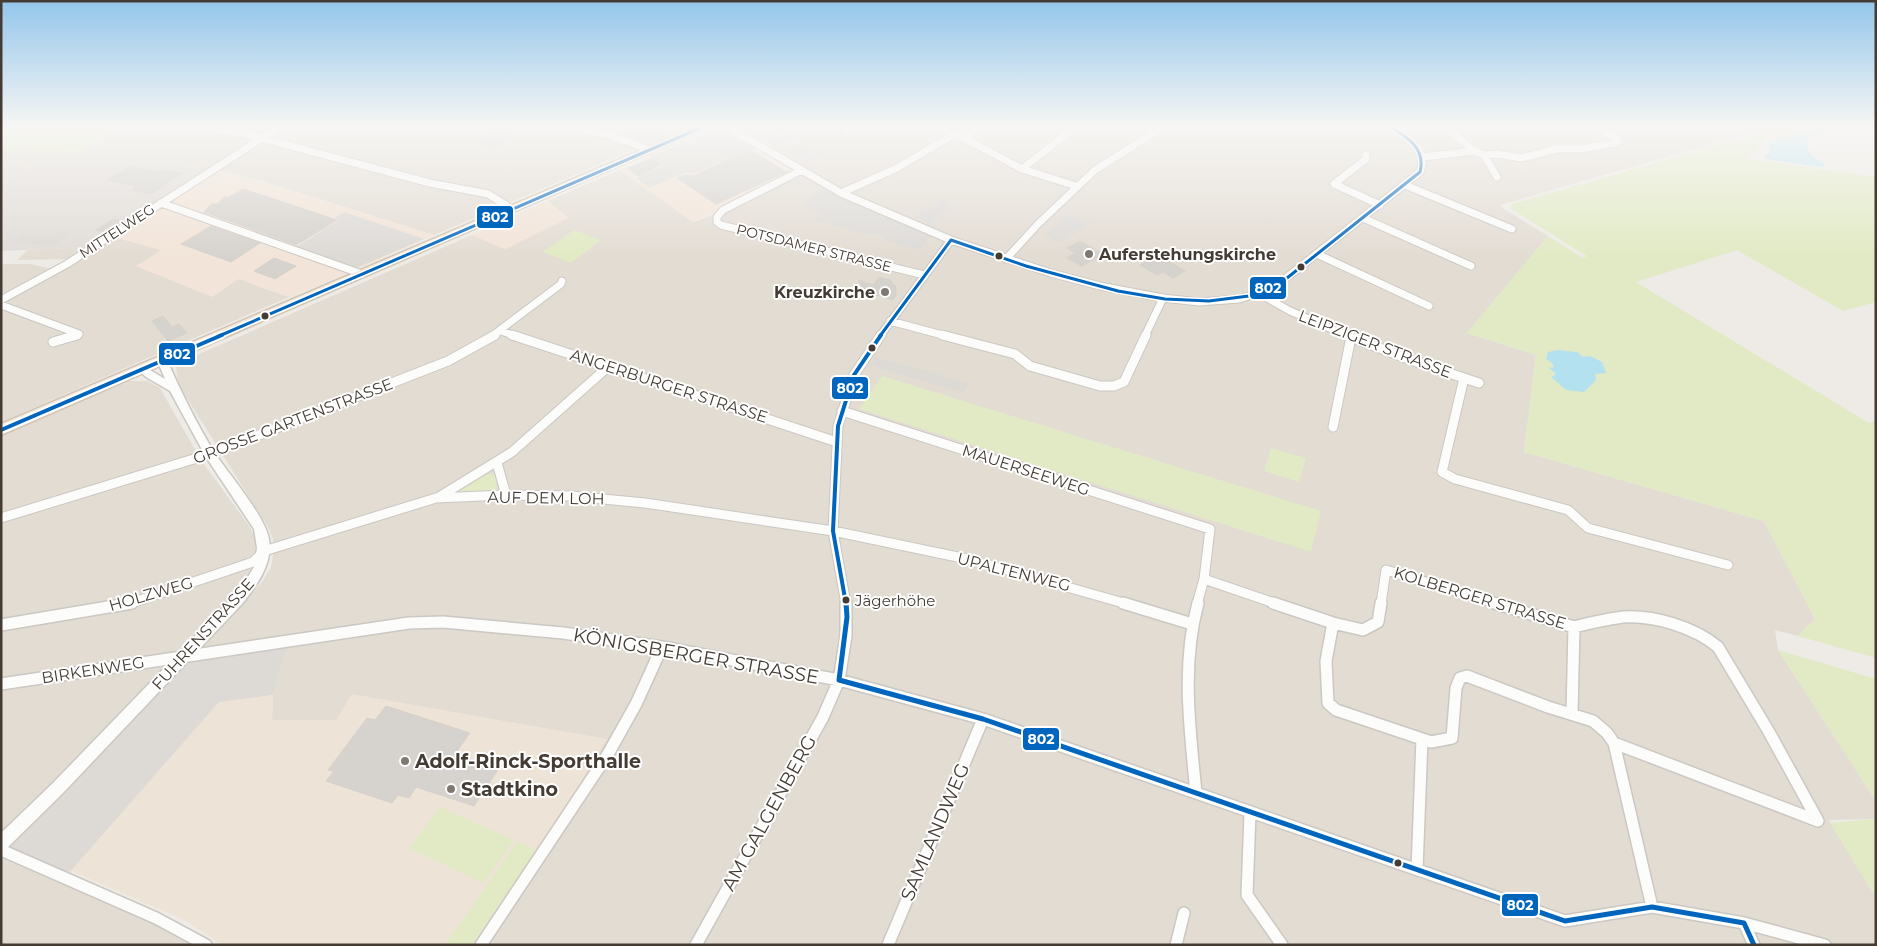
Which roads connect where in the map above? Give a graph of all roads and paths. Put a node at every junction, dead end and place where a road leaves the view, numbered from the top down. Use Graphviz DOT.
graph roads {
  1 [pos="211,170"];
  2 [pos="384,170"];
  3 [pos="603,170"];
  4 [pos="802,170"];
  5 [pos="892,170"];
  6 [pos="1026,170"];
  7 [pos="1096,170"];
  8 [pos="1352,170"];
  9 [pos="1421,170"];
  10 [pos="1493,170"];
  11 [pos="1497,177"];
  12 [pos="1405,185"];
  13 [pos="1076,186"];
  14 [pos="842,193"];
  15 [pos="161,202"];
  16 [pos="1380,205"];
  17 [pos="512,209"];
  18 [pos="1363,218"];
  19 [pos="1512,229"];
  20 [pos="951,240"];
  21 [pos="1317,254"];
  22 [pos="1006,259"];
  23 [pos="1471,266"];
  24 [pos="362,274"];
  25 [pos="924,275"];
  26 [pos="562,281"];
  27 [pos="1260,294"];
  28 [pos="1163,298"];
  29 [pos="1,300"];
  30 [pos="1,305"];
  31 [pos="1429,306"];
  32 [pos="890,321"];
  33 [pos="501,331"];
  34 [pos="1351,337"];
  35 [pos="53,342"];
  36 [pos="162,360"];
  37 [pos="609,366"];
  38 [pos="143,369"];
  39 [pos="1464,378"];
  40 [pos="1479,383"];
  41 [pos="174,389"];
  42 [pos="842,411"];
  43 [pos="1333,427"];
  44 [pos="1,430"];
  45 [pos="837,442"];
  46 [pos="210,454"];
  47 [pos="497,463"];
  48 [pos="506,495"];
  49 [pos="436,498"];
  50 [pos="1,518"];
  51 [pos="833,531"];
  52 [pos="264,551"];
  53 [pos="1728,565"];
  54 [pos="1204,579"];
  55 [pos="1192,624"];
  56 [pos="1333,624"];
  57 [pos="1,625"];
  58 [pos="1574,627"];
  59 [pos="662,648"];
  60 [pos="185,656"];
  61 [pos="840,680"];
  62 [pos="1,684"];
  63 [pos="1572,714"];
  64 [pos="983,719"];
  65 [pos="1422,739"];
  66 [pos="1614,743"];
  67 [pos="1196,793"];
  68 [pos="1250,813"];
  69 [pos="1,844"];
  70 [pos="1,850"];
  71 [pos="1416,870"];
  72 [pos="63,880"];
  73 [pos="1652,907"];
  74 [pos="1184,913"];
  75 [pos="1744,923"];
  76 [pos="206,945"];
  77 [pos="481,945"];
  78 [pos="696,945"];
  79 [pos="888,945"];
  80 [pos="1176,945"];
  81 [pos="1282,945"];
  82 [pos="1754,945"];
  83 [pos="1825,945"];
  1 -- 15 [label="street, MITTELWEG"];
  2 -- 17 [label="street"];
  3 -- 17 [label="main road"];
  4 -- 14 [label="street"];
  4 -- 25 [label="street, POTSDAMER STRASSE"];
  5 -- 14 [label="street"];
  6 -- 13 [label="street"];
  7 -- 13 [label="street"];
  8 -- 16 [label="street"];
  9 -- 12 [label="street"];
  10 -- 11 [label="street"];
  12 -- 16 [label="street"];
  12 -- 19 [label="street"];
  13 -- 22 [label="street"];
  14 -- 20 [label="street"];
  15 -- 24 [label="street"];
  15 -- 29 [label="street, MITTELWEG"];
  16 -- 18 [label="street"];
  17 -- 24 [label="main road"];
  18 -- 21 [label="street"];
  18 -- 23 [label="street"];
  20 -- 22 [label="street"];
  20 -- 25 [label="street"];
  21 -- 27 [label="street"];
  21 -- 31 [label="street"];
  22 -- 28 [label="street"];
  24 -- 36 [label="main road"];
  25 -- 32 [label="street"];
  26 -- 33 [label="street, GROSSE GARTENSTRASSE"];
  27 -- 28 [label="street"];
  27 -- 34 [label="street, LEIPZIGER STRASSE"];
  28 -- 32 [label="street"];
  30 -- 35 [label="street"];
  32 -- 42 [label="street"];
  33 -- 37 [label="street, ANGERBURGER STRASSE"];
  33 -- 46 [label="street, GROSSE GARTENSTRASSE"];
  34 -- 39 [label="street, LEIPZIGER STRASSE"];
  34 -- 43 [label="street"];
  36 -- 38 [label="main road"];
  36 -- 41 [label="street, FUHRENSTRASSE"];
  37 -- 45 [label="street, ANGERBURGER STRASSE"];
  37 -- 47 [label="street"];
  38 -- 41 [label="street"];
  38 -- 44 [label="main road"];
  39 -- 40 [label="street, LEIPZIGER STRASSE"];
  39 -- 53 [label="street, LEIPZIGER STRASSE"];
  41 -- 46 [label="street, FUHRENSTRASSE"];
  42 -- 45 [label="street"];
  42 -- 54 [label="street, MAUERSEEWEG"];
  45 -- 51 [label="street"];
  46 -- 50 [label="street, GROSSE GARTENSTRASSE"];
  46 -- 52 [label="street, FUHRENSTRASSE"];
  47 -- 48 [label="street"];
  47 -- 49 [label="street"];
  48 -- 49 [label="street, AUF DEM LOH"];
  48 -- 51 [label="street, AUF DEM LOH"];
  49 -- 52 [label="street, AUF DEM LOH"];
  51 -- 55 [label="street, UPALTENWEG"];
  51 -- 61 [label="street"];
  52 -- 57 [label="street, HOLZWEG"];
  52 -- 60 [label="street, FUHRENSTRASSE"];
  54 -- 55 [label="street"];
  54 -- 56 [label="street, KOLBERGER STRASSE"];
  55 -- 67 [label="street"];
  56 -- 58 [label="street, KOLBERGER STRASSE"];
  56 -- 65 [label="street"];
  58 -- 63 [label="street, KOLBERGER STRASSE"];
  58 -- 66 [label="street"];
  59 -- 60 [label="street, KÖNIGSBERGER STRASSE"];
  59 -- 61 [label="street, KÖNIGSBERGER STRASSE"];
  59 -- 77 [label="street"];
  60 -- 62 [label="street, BIRKENWEG"];
  60 -- 69 [label="street, FUHRENSTRASSE"];
  61 -- 64 [label="street, KÖNIGSBERGER STRASSE"];
  61 -- 78 [label="street, AM GALGENBERG"];
  63 -- 65 [label="street"];
  63 -- 66 [label="street"];
  64 -- 67 [label="street, KÖNIGSBERGER STRASSE"];
  64 -- 79 [label="street, SAMLANDWEG"];
  65 -- 71 [label="street"];
  66 -- 73 [label="street"];
  67 -- 68 [label="street, KÖNIGSBERGER STRASSE"];
  68 -- 71 [label="street, KÖNIGSBERGER STRASSE"];
  68 -- 81 [label="street"];
  70 -- 72 [label="street"];
  71 -- 73 [label="street, KÖNIGSBERGER STRASSE"];
  72 -- 76 [label="street"];
  73 -- 75 [label="street, KÖNIGSBERGER STRASSE"];
  74 -- 80 [label="street"];
  75 -- 82 [label="street"];
  75 -- 83 [label="street, KÖNIGSBERGER STRASSE"];
}
